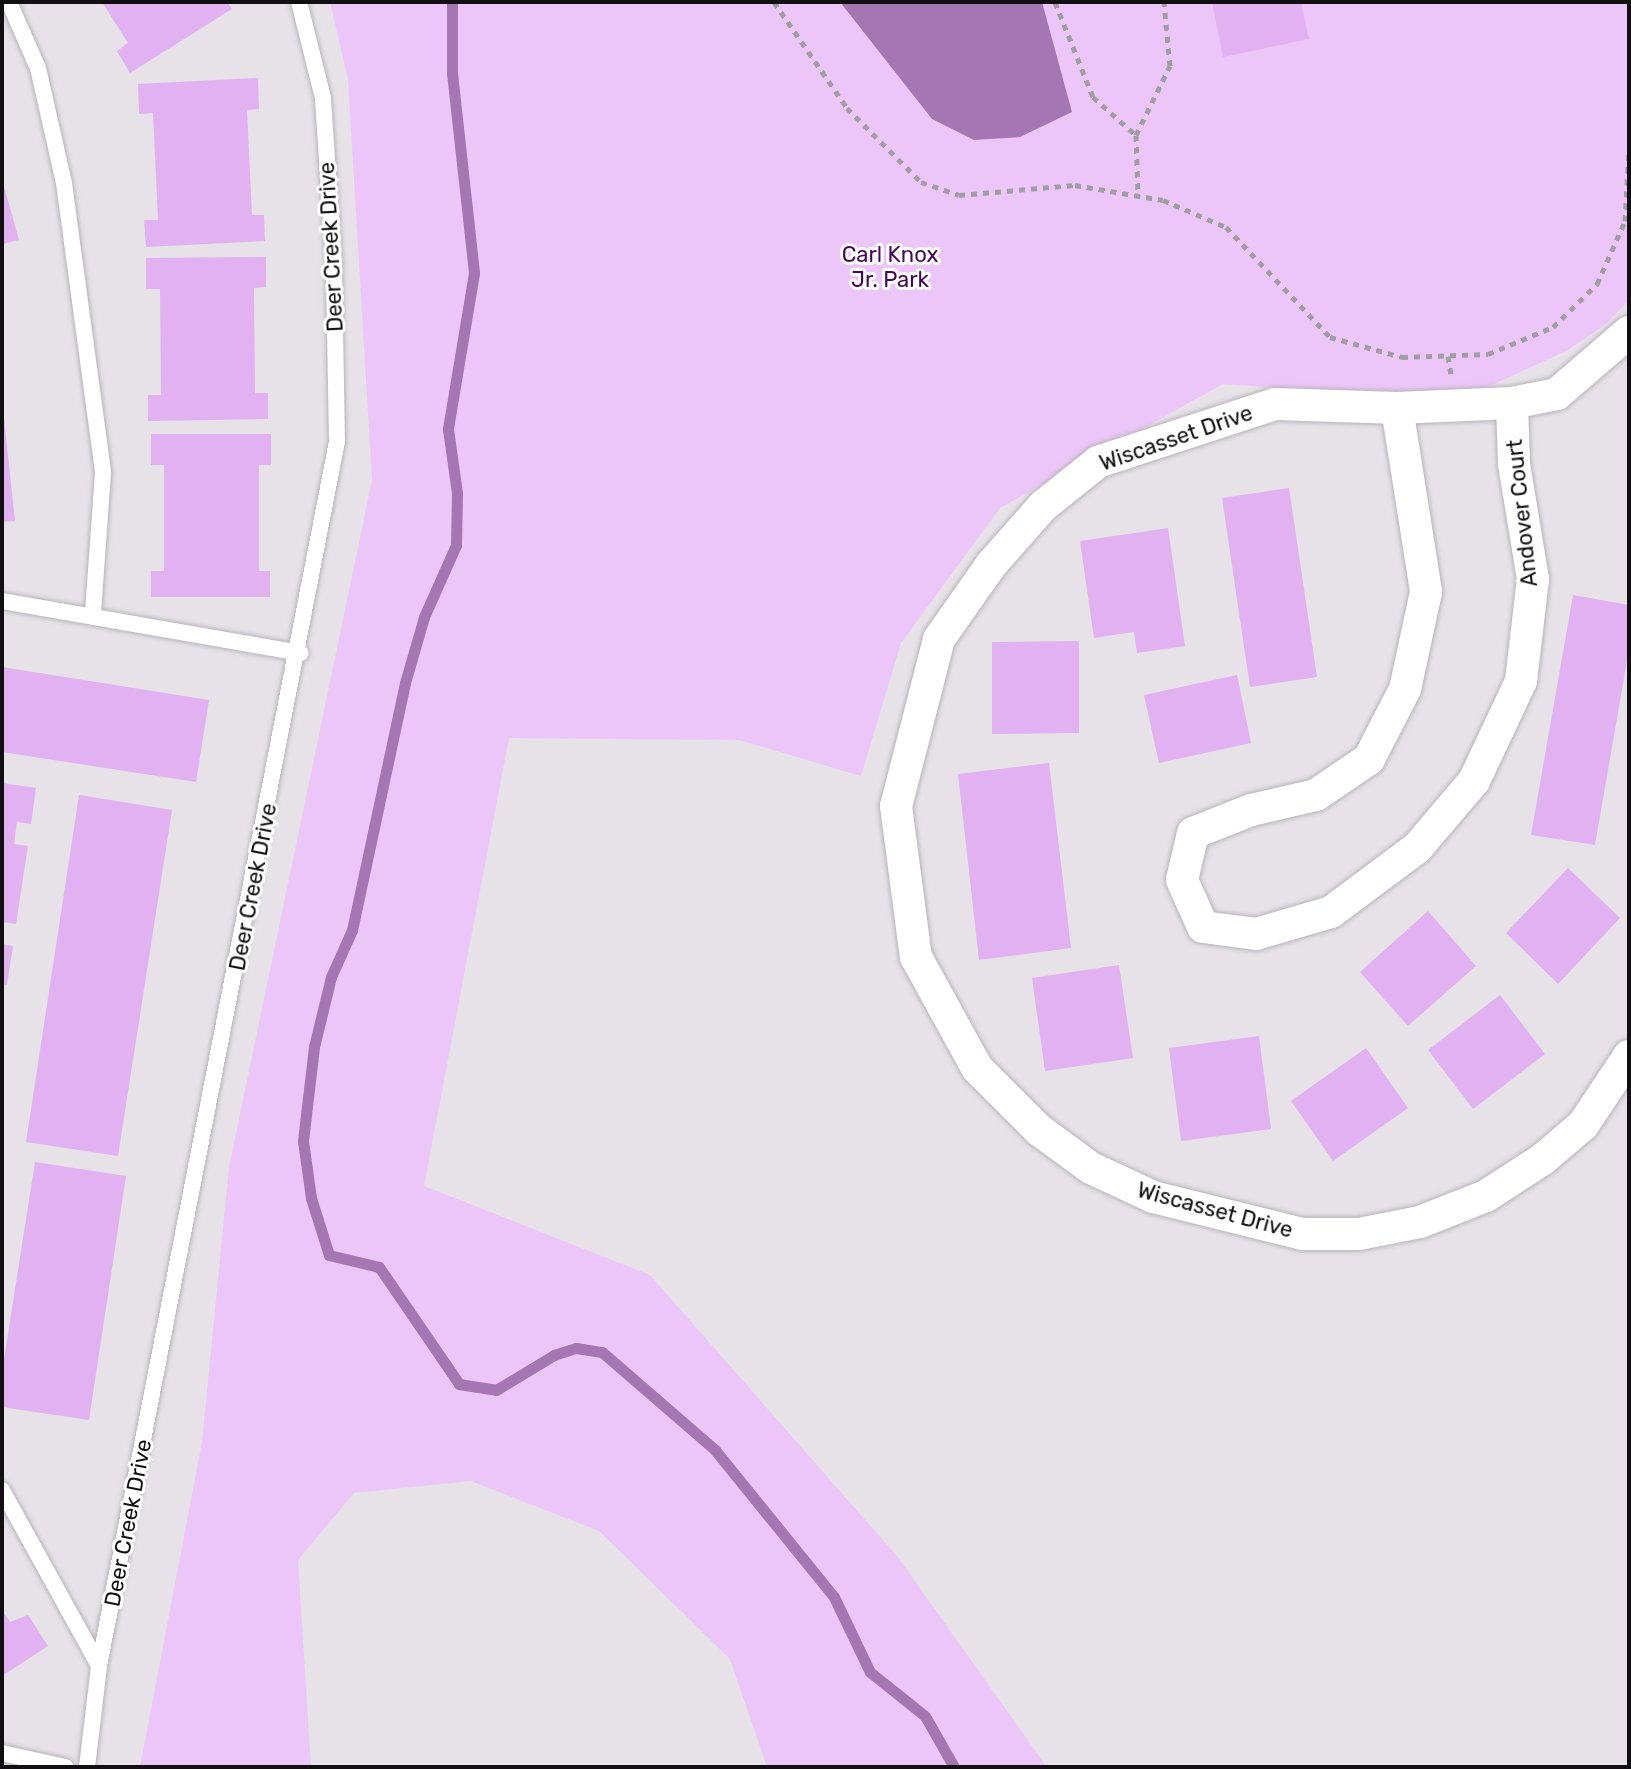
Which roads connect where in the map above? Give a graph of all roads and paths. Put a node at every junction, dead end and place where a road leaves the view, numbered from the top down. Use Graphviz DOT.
graph roads {
  1 [pos="9,2"];
  2 [pos="299,2"];
  3 [pos="774,2"];
  4 [pos="1055,2"];
  5 [pos="1164,2"];
  6 [pos="1136,135"];
  7 [pos="1629,149"];
  8 [pos="1138,196"];
  9 [pos="1629,332"];
  10 [pos="1512,403"];
  11 [pos="1397,408"];
  12 [pos="2,601"];
  13 [pos="93,613"];
  14 [pos="300,653"];
  15 [pos="1629,1056"];
  16 [pos="2,1490"];
  17 [pos="99,1666"];
  18 [pos="2,1753"];
  19 [pos="65,1767"];
  20 [pos="87,1767"];
  1 -- 13 [label="lane"];
  2 -- 14 [label="lane, Deer Creek Drive"];
  3 -- 8 [label="path"];
  4 -- 6 [label="path"];
  5 -- 6 [label="path"];
  6 -- 8 [label="path"];
  7 -- 8 [label="path"];
  9 -- 10 [label="street, Wiscasset Drive"];
  10 -- 11 [label="street, Wiscasset Drive"];
  10 -- 11 [label="street, Andover Court"];
  11 -- 15 [label="street, Wiscasset Drive"];
  12 -- 13 [label="lane"];
  13 -- 14 [label="lane"];
  14 -- 17 [label="lane, Deer Creek Drive"];
  16 -- 17 [label="lane"];
  17 -- 20 [label="lane, Deer Creek Drive"];
  18 -- 19 [label="lane"];
}
